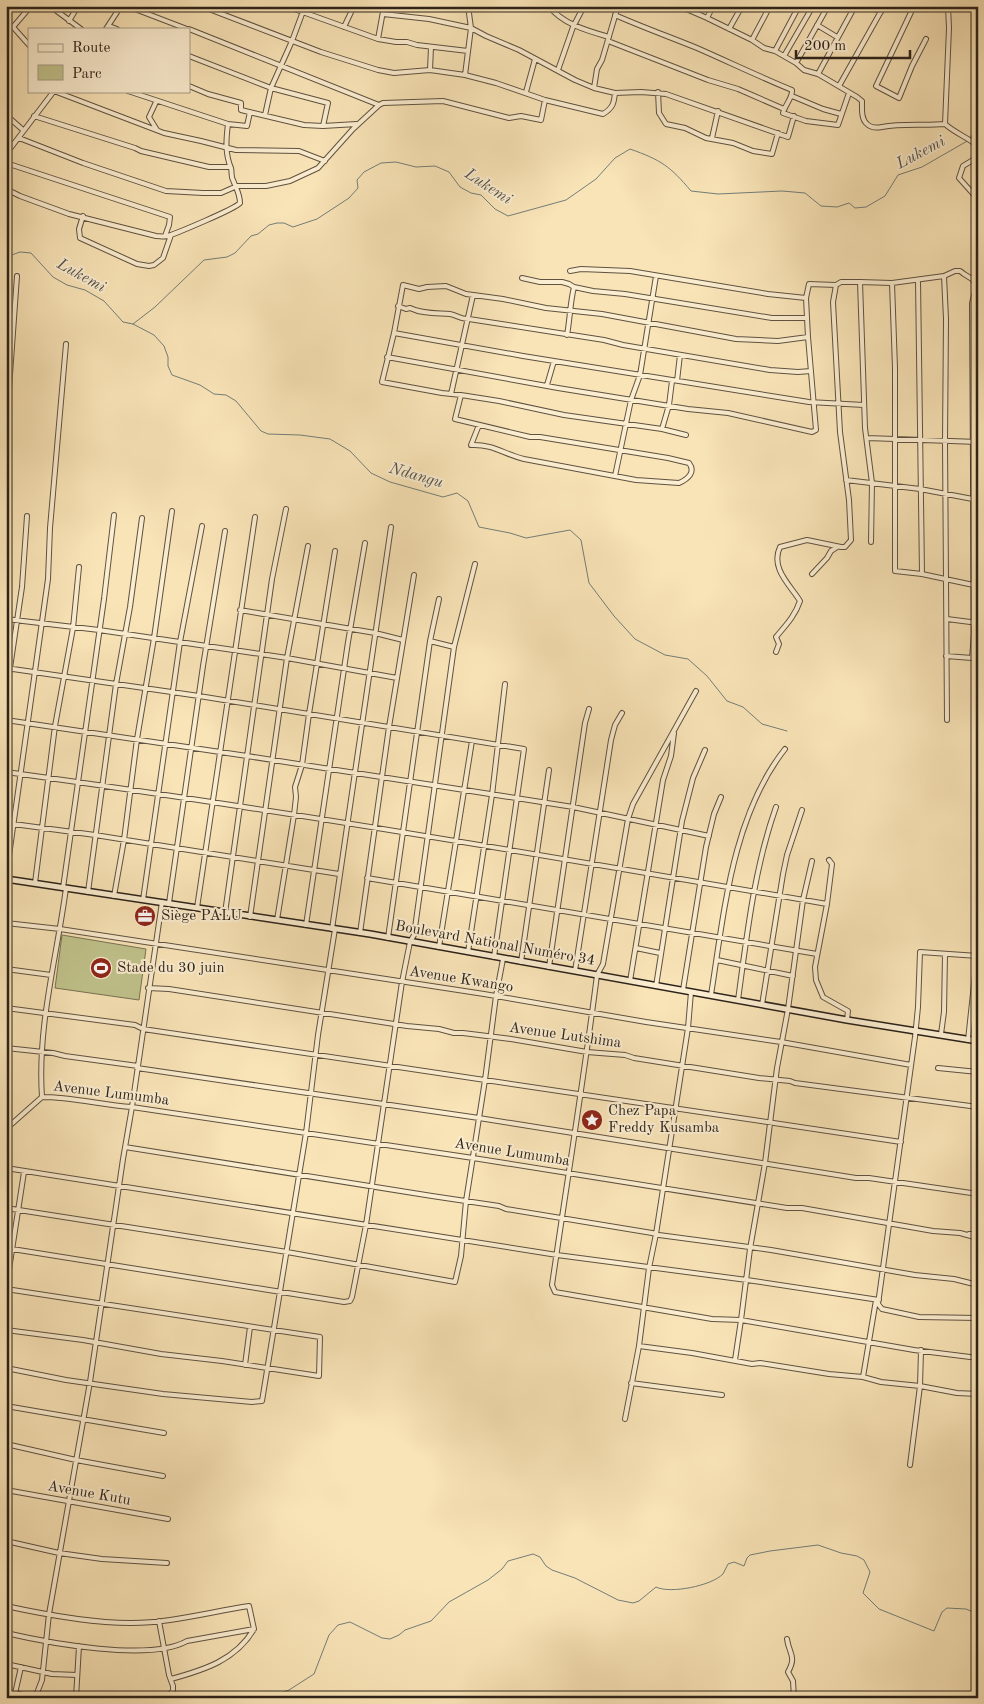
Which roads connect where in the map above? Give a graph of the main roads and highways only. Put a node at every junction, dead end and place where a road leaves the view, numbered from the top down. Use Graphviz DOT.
graph roads {
  1 [pos="6,878"];
  2 [pos="978,1041"];
  1 -- 2 [label="main road, Boulevard National Numéro 34"];
}
